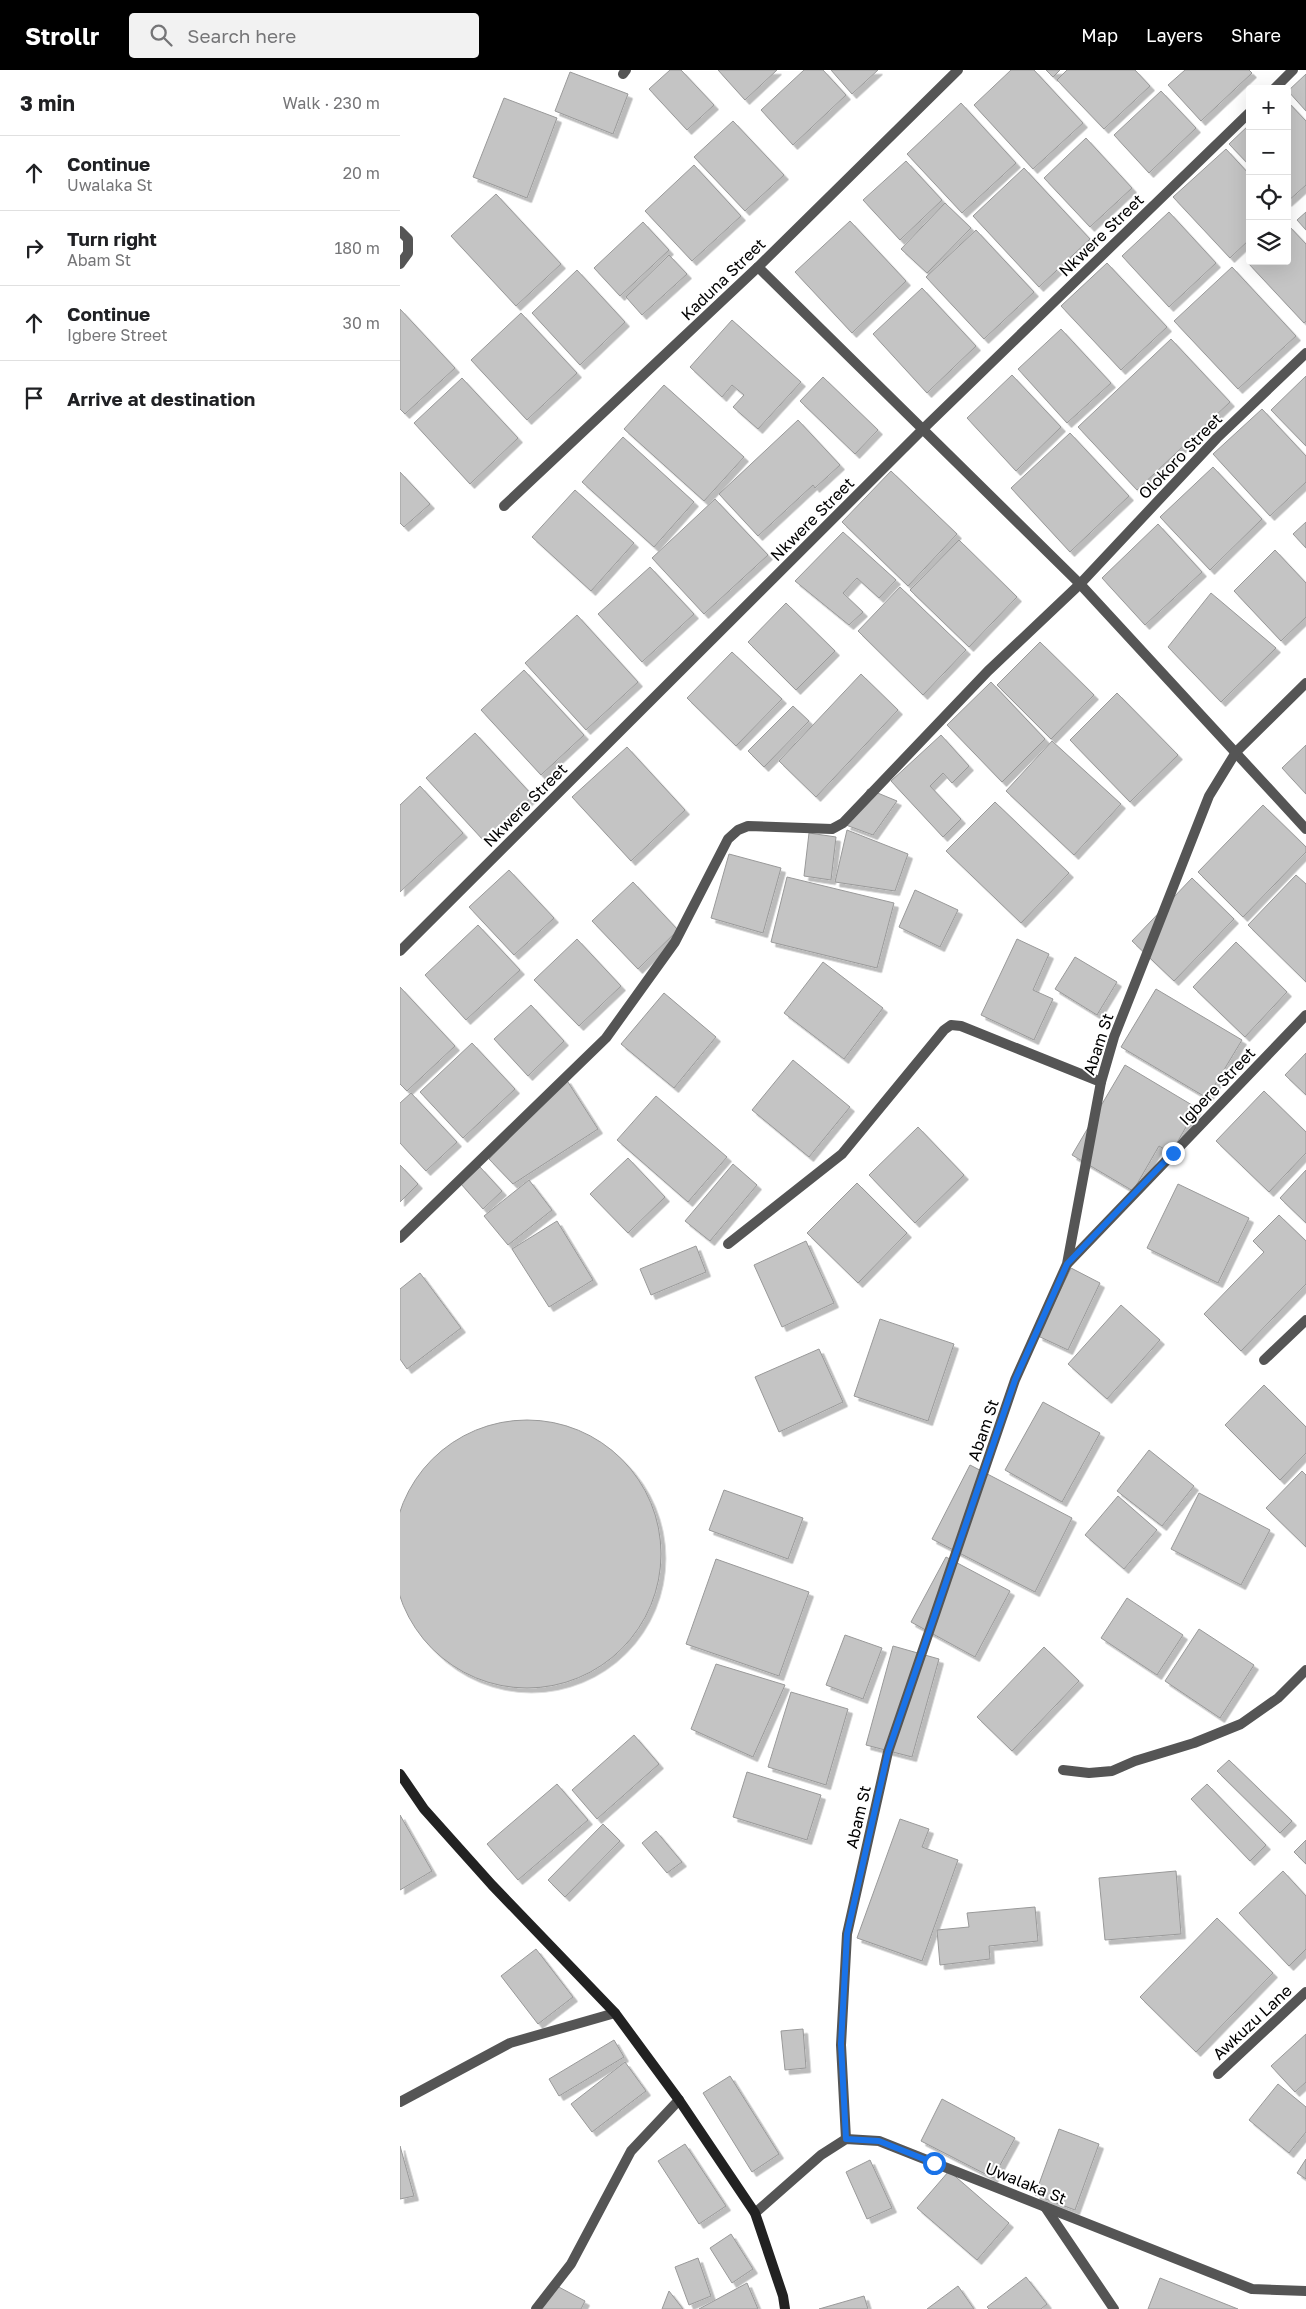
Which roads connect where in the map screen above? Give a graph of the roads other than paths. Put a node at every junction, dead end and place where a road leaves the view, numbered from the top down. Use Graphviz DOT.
graph roads {
  1 [pos="958,70"];
  2 [pos="1293,70"];
  3 [pos="1278,85"];
  4 [pos="1246,116"];
  5 [pos="400,231"];
  6 [pos="400,264"];
  7 [pos="758,267"];
  8 [pos="1306,353"];
  9 [pos="924,428"];
  10 [pos="504,506"];
  11 [pos="1080,584"];
  12 [pos="1306,684"];
  13 [pos="1236,752"];
  14 [pos="1306,829"];
  15 [pos="400,951"];
  16 [pos="1306,1015"];
  17 [pos="1101,1082"];
  18 [pos="400,1238"];
  19 [pos="728,1244"];
  20 [pos="1067,1264"];
  21 [pos="1306,1320"];
  22 [pos="1264,1360"];
  23 [pos="1306,1670"];
  24 [pos="1062,1770"];
  25 [pos="400,1774"];
  26 [pos="1306,1992"];
  27 [pos="615,2013"];
  28 [pos="1218,2074"];
  29 [pos="679,2100"];
  30 [pos="400,2102"];
  31 [pos="846,2139"];
  32 [pos="1045,2207"];
  33 [pos="755,2213"];
  34 [pos="1306,2291"];
  35 [pos="536,2309"];
  36 [pos="784,2309"];
  37 [pos="1114,2309"];
  1 -- 7 [label="street, Kaduna Street"];
  2 -- 3 [label="street"];
  4 -- 9 [label="street, Nkwere Street"];
  5 -- 6 [label="street"];
  7 -- 9 [label="street"];
  7 -- 10 [label="street, Kaduna Street"];
  8 -- 11 [label="street, Olokoro Street"];
  9 -- 11 [label="street"];
  9 -- 15 [label="street, Nkwere Street"];
  11 -- 13 [label="street"];
  11 -- 18 [label="street, Olokoro Street"];
  12 -- 13 [label="street, Abam St"];
  13 -- 14 [label="street"];
  13 -- 17 [label="street, Abam St"];
  16 -- 20 [label="street, Igbere Street"];
  17 -- 19 [label="street"];
  17 -- 20 [label="street, Abam St"];
  20 -- 31 [label="street, Abam St"];
  21 -- 22 [label="street"];
  23 -- 24 [label="street"];
  25 -- 27 [label="street"];
  26 -- 28 [label="street, Awkuzu Lane"];
  27 -- 29 [label="street"];
  27 -- 30 [label="street"];
  29 -- 33 [label="street"];
  29 -- 35 [label="street"];
  31 -- 32 [label="street, Uwalaka St"];
  31 -- 33 [label="street"];
  32 -- 34 [label="street, Uwalaka St"];
  32 -- 37 [label="street"];
  33 -- 36 [label="street"];
}
